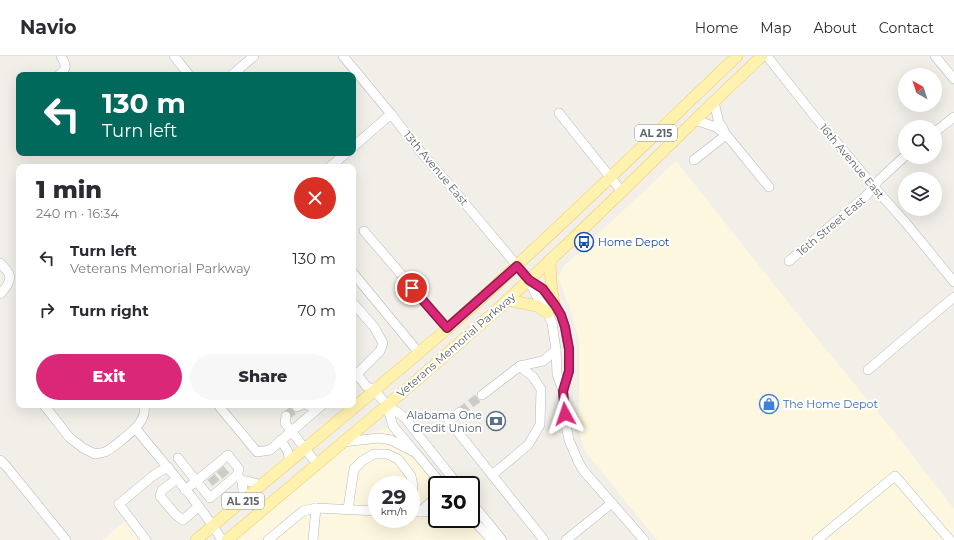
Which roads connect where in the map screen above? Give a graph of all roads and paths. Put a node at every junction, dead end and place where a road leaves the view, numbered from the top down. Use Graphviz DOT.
graph roads {
  1 [pos="61,56"];
  2 [pos="174,56"];
  3 [pos="254,56"];
  4 [pos="343,56"];
  5 [pos="738,56"];
  6 [pos="762,56"];
  7 [pos="767,56"];
  8 [pos="936,56"];
  9 [pos="63,72"];
  10 [pos="187,72"];
  11 [pos="235,72"];
  12 [pos="954,79"];
  13 [pos="714,102"];
  14 [pos="559,113"];
  15 [pos="391,114"];
  16 [pos="954,117"];
  17 [pos="695,120"];
  18 [pos="942,126"];
  19 [pos="725,133"];
  20 [pos="356,144"];
  21 [pos="343,156"];
  22 [pos="694,160"];
  23 [pos="898,162"];
  24 [pos="333,164"];
  25 [pos="611,178"];
  26 [pos="769,187"];
  27 [pos="874,187"];
  28 [pos="622,192"];
  29 [pos="364,231"];
  30 [pos="550,260"];
  31 [pos="789,261"];
  32 [pos="0,263"];
  33 [pos="517,266"];
  34 [pos="356,277"];
  35 [pos="529,280"];
  36 [pos="954,282"];
  37 [pos="0,294"];
  38 [pos="954,297"];
  39 [pos="507,300"];
  40 [pos="356,306"];
  41 [pos="552,310"];
  42 [pos="447,328"];
  43 [pos="556,350"];
  44 [pos="419,353"];
  45 [pos="520,366"];
  46 [pos="868,370"];
  47 [pos="356,375"];
  48 [pos="356,377"];
  49 [pos="374,390"];
  50 [pos="563,391"];
  51 [pos="482,395"];
  52 [pos="356,405"];
  53 [pos="387,406"];
  54 [pos="46,408"];
  55 [pos="145,408"];
  56 [pos="220,408"];
  57 [pos="319,408"];
  58 [pos="353,408"];
  59 [pos="460,412"];
  60 [pos="286,416"];
  61 [pos="136,428"];
  62 [pos="291,431"];
  63 [pos="281,440"];
  64 [pos="343,442"];
  65 [pos="305,448"];
  66 [pos="416,453"];
  67 [pos="178,458"];
  68 [pos="0,460"];
  69 [pos="290,462"];
  70 [pos="317,464"];
  71 [pos="168,467"];
  72 [pos="229,474"];
  73 [pos="492,475"];
  74 [pos="411,476"];
  75 [pos="433,476"];
  76 [pos="451,476"];
  77 [pos="177,479"];
  78 [pos="214,480"];
  79 [pos="196,481"];
  80 [pos="261,485"];
  81 [pos="185,490"];
  82 [pos="244,499"];
  83 [pos="612,503"];
  84 [pos="198,507"];
  85 [pos="316,508"];
  86 [pos="348,509"];
  87 [pos="368,510"];
  88 [pos="480,513"];
  89 [pos="213,526"];
  90 [pos="480,527"];
  91 [pos="66,540"];
  92 [pos="146,540"];
  93 [pos="196,540"];
  94 [pos="222,540"];
  95 [pos="227,540"];
  96 [pos="268,540"];
  97 [pos="313,540"];
  98 [pos="492,540"];
  99 [pos="502,540"];
  100 [pos="544,540"];
  101 [pos="566,540"];
  102 [pos="644,540"];
  103 [pos="817,540"];
  104 [pos="950,540"];
  1 -- 9 [label="street"];
  2 -- 10 [label="street"];
  3 -- 11 [label="street"];
  4 -- 15 [label="street, 13th Avenue East"];
  5 -- 25 [label="main road, Veterans Memorial Parkway / AL 215"];
  6 -- 13 [label="main road, Veterans Memorial Parkway / AL 215"];
  7 -- 27 [label="street, 16th Avenue East"];
  8 -- 12 [label="street"];
  13 -- 17 [label="main road, Veterans Memorial Parkway / AL 215"];
  13 -- 19 [label="street"];
  14 -- 25 [label="street"];
  15 -- 20 [label="street"];
  15 -- 33 [label="street, 13th Avenue East"];
  16 -- 18 [label="street"];
  17 -- 19 [label="street"];
  17 -- 28 [label="main road, Veterans Memorial Parkway / AL 215"];
  19 -- 22 [label="street"];
  19 -- 26 [label="street"];
  21 -- 24 [label="street"];
  23 -- 27 [label="street, 16th Street East"];
  25 -- 28 [label="street"];
  25 -- 33 [label="main road, Veterans Memorial Parkway / AL 215"];
  27 -- 31 [label="street, 16th Street East"];
  27 -- 36 [label="street, 16th Avenue East"];
  28 -- 30 [label="main road, Veterans Memorial Parkway / AL 215"];
  29 -- 42 [label="street"];
  30 -- 35 [label="main road, Veterans Memorial Parkway / AL 215"];
  30 -- 41 [label="main road"];
  32 -- 37 [label="street"];
  33 -- 35 [label="street, 13th Avenue East"];
  33 -- 42 [label="main road, Veterans Memorial Parkway / AL 215"];
  34 -- 44 [label="street"];
  35 -- 39 [label="main road, Veterans Memorial Parkway / AL 215"];
  35 -- 41 [label="street, 13th Avenue East"];
  38 -- 46 [label="street"];
  39 -- 41 [label="main road"];
  39 -- 53 [label="main road, Veterans Memorial Parkway / AL 215"];
  40 -- 47 [label="street"];
  41 -- 43 [label="street, 13th Avenue East"];
  41 -- 50 [label="street, 13th Avenue East"];
  42 -- 44 [label="main road, Veterans Memorial Parkway / AL 215"];
  43 -- 45 [label="street"];
  43 -- 50 [label="street, 13th Avenue East"];
  44 -- 49 [label="main road, Veterans Memorial Parkway / AL 215"];
  45 -- 51 [label="street"];
  45 -- 73 [label="street"];
  48 -- 49 [label="street"];
  49 -- 52 [label="main road, Veterans Memorial Parkway / AL 215"];
  49 -- 53 [label="street"];
  50 -- 83 [label="street, 13th Avenue East"];
  53 -- 64 [label="main road, Veterans Memorial Parkway / AL 215"];
  53 -- 66 [label="street"];
  53 -- 76 [label="street"];
  54 -- 61 [label="street"];
  55 -- 61 [label="street"];
  56 -- 63 [label="street"];
  57 -- 62 [label="street"];
  58 -- 65 [label="main road, Veterans Memorial Parkway / AL 215"];
  59 -- 73 [label="street"];
  60 -- 62 [label="street"];
  61 -- 71 [label="street"];
  62 -- 63 [label="street"];
  62 -- 65 [label="street"];
  63 -- 69 [label="street"];
  64 -- 66 [label="street"];
  64 -- 70 [label="main road, Veterans Memorial Parkway / AL 215"];
  65 -- 69 [label="main road, Veterans Memorial Parkway / AL 215"];
  65 -- 70 [label="street"];
  66 -- 75 [label="street"];
  67 -- 79 [label="street"];
  68 -- 91 [label="street"];
  69 -- 80 [label="main road, Veterans Memorial Parkway / AL 215"];
  70 -- 95 [label="main road, Veterans Memorial Parkway / AL 215"];
  71 -- 77 [label="street"];
  71 -- 92 [label="street"];
  72 -- 78 [label="street"];
  72 -- 78 [label="street"];
  72 -- 80 [label="street"];
  72 -- 82 [label="street"];
  73 -- 100 [label="street"];
  74 -- 86 [label="street"];
  77 -- 81 [label="street"];
  77 -- 84 [label="street"];
  78 -- 79 [label="street"];
  78 -- 79 [label="street"];
  79 -- 81 [label="street"];
  80 -- 82 [label="main road, Veterans Memorial Parkway / AL 215"];
  81 -- 84 [label="street"];
  82 -- 89 [label="main road, Veterans Memorial Parkway / AL 215"];
  83 -- 101 [label="street"];
  83 -- 102 [label="street, 13th Avenue East"];
  84 -- 89 [label="street"];
  85 -- 86 [label="street"];
  85 -- 96 [label="street"];
  85 -- 97 [label="street"];
  86 -- 87 [label="street"];
  88 -- 99 [label="street"];
  89 -- 93 [label="main road, Veterans Memorial Parkway / AL 215"];
  89 -- 94 [label="street"];
  90 -- 98 [label="street"];
  103 -- 104 [label="street"];
}
